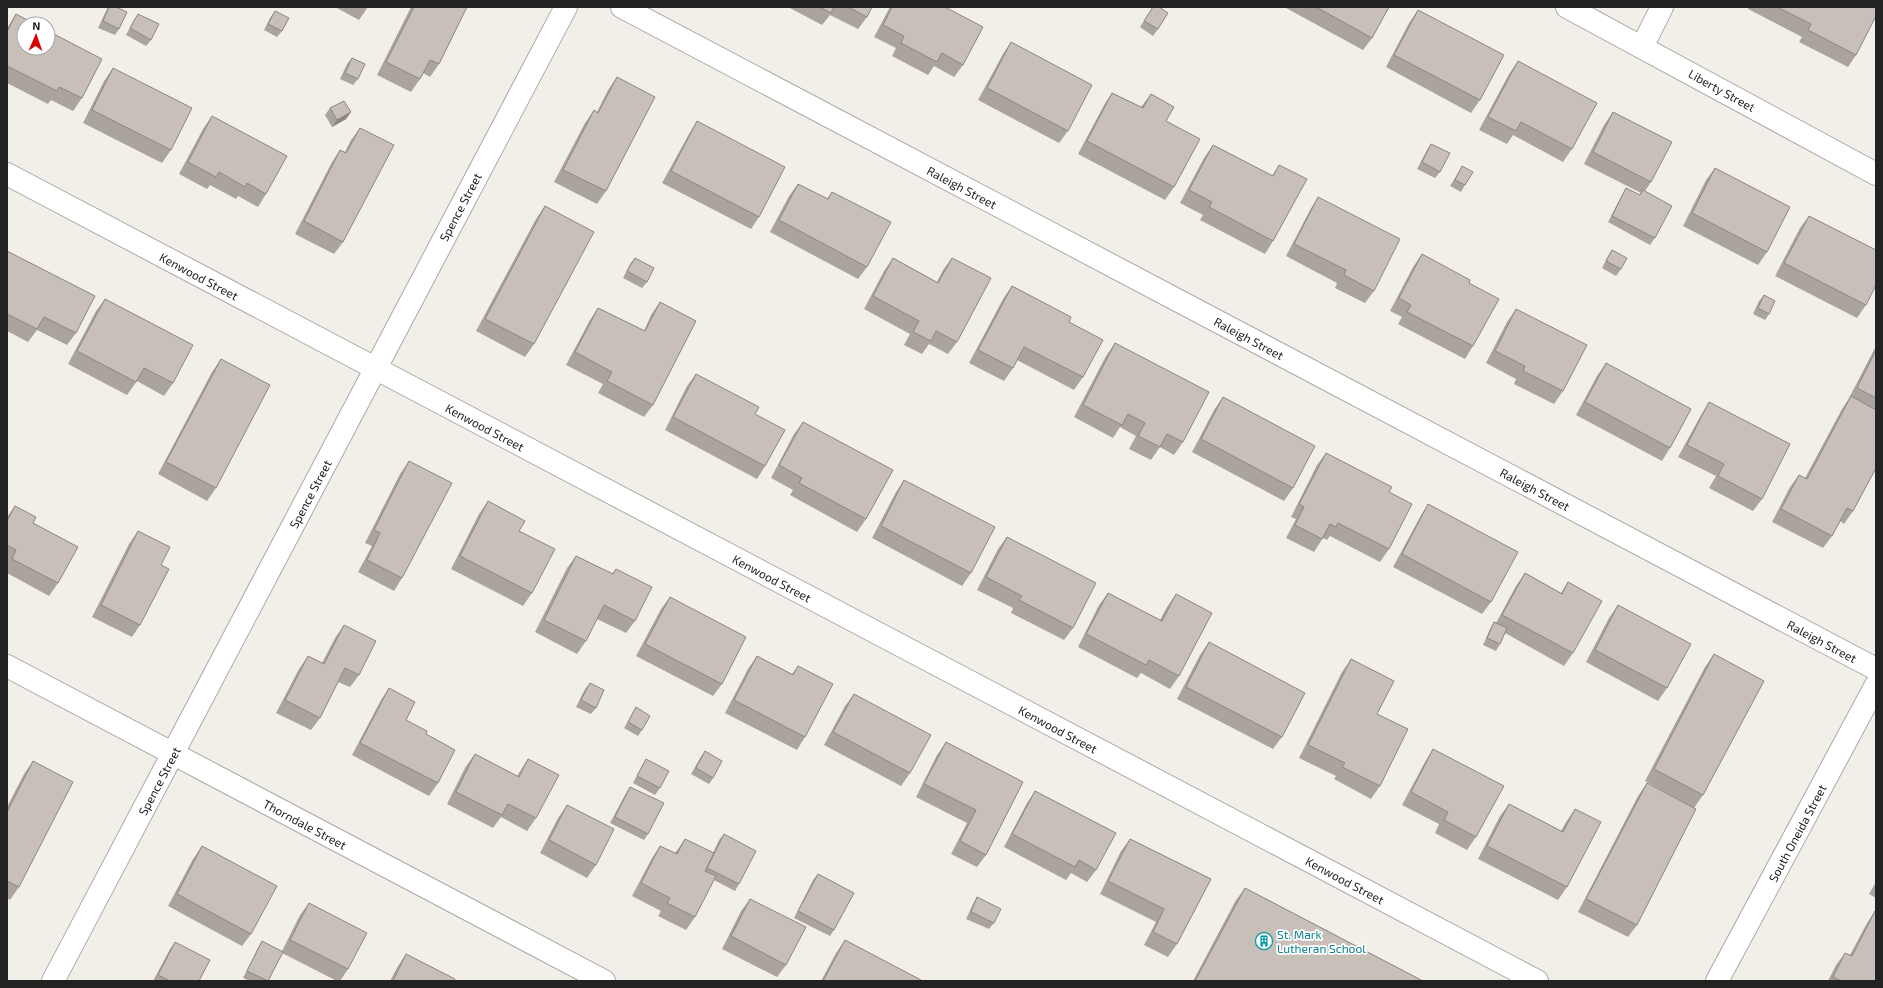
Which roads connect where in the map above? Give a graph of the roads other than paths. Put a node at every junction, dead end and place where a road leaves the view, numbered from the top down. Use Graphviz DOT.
graph roads {
  1 [pos="566,7"];
  2 [pos="622,7"];
  3 [pos="1566,7"];
  4 [pos="1662,7"];
  5 [pos="1642,47"];
  6 [pos="7,174"];
  7 [pos="1876,174"];
  8 [pos="375,370"];
  9 [pos="7,666"];
  10 [pos="1876,669"];
  11 [pos="1876,685"];
  12 [pos="173,754"];
  13 [pos="53,981"];
  14 [pos="604,981"];
  15 [pos="1537,981"];
  16 [pos="1717,981"];
  1 -- 8 [label="street, Spence Street"];
  2 -- 10 [label="street, Raleigh Street"];
  3 -- 5 [label="street, Liberty Street"];
  4 -- 5 [label="street"];
  5 -- 7 [label="street, Liberty Street"];
  6 -- 8 [label="street, Kenwood Street"];
  8 -- 12 [label="street, Spence Street"];
  8 -- 15 [label="street, Kenwood Street"];
  9 -- 12 [label="street, Thorndale Street"];
  11 -- 16 [label="street, South Oneida Street"];
  12 -- 13 [label="street, Spence Street"];
  12 -- 14 [label="street, Thorndale Street"];
}
